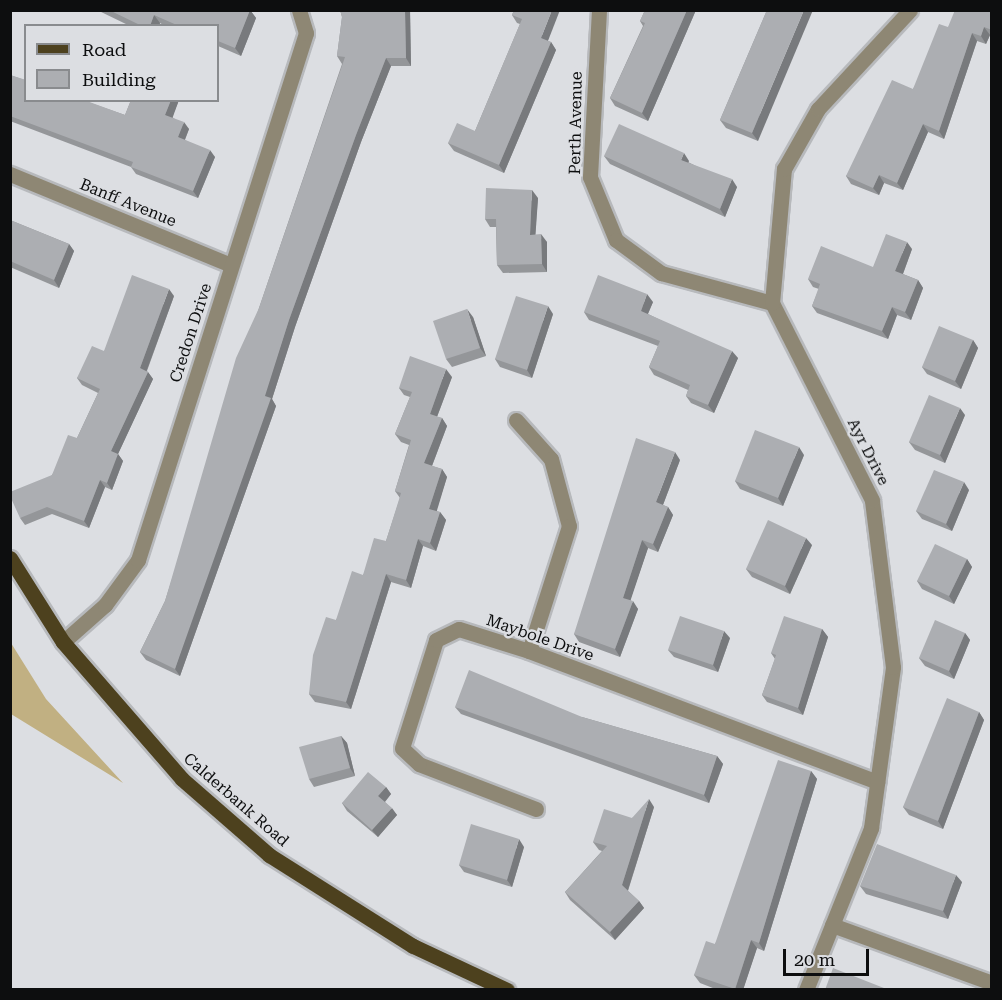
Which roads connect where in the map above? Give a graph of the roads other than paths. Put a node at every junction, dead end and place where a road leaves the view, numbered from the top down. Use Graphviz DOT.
graph roads {
  1 [pos="299,10"];
  2 [pos="599,10"];
  3 [pos="910,10"];
  4 [pos="10,174"];
  5 [pos="231,265"];
  6 [pos="772,303"];
  7 [pos="516,420"];
  8 [pos="10,558"];
  9 [pos="63,642"];
  10 [pos="529,651"];
  11 [pos="877,782"];
  12 [pos="536,808"];
  13 [pos="832,926"];
  14 [pos="992,983"];
  15 [pos="507,990"];
  16 [pos="806,990"];
  1 -- 5 [label="street, Credon Drive"];
  2 -- 6 [label="street, Perth Avenue"];
  3 -- 6 [label="street"];
  4 -- 5 [label="street, Banff Avenue"];
  5 -- 9 [label="street, Credon Drive"];
  6 -- 11 [label="street, Ayr Drive"];
  7 -- 10 [label="street"];
  8 -- 9 [label="main road, Calderbank Road"];
  9 -- 15 [label="main road, Calderbank Road"];
  10 -- 11 [label="street, Maybole Drive"];
  10 -- 12 [label="street, Maybole Drive"];
  11 -- 13 [label="street, Ayr Drive"];
  13 -- 14 [label="street"];
  13 -- 16 [label="street, Ayr Drive"];
}
